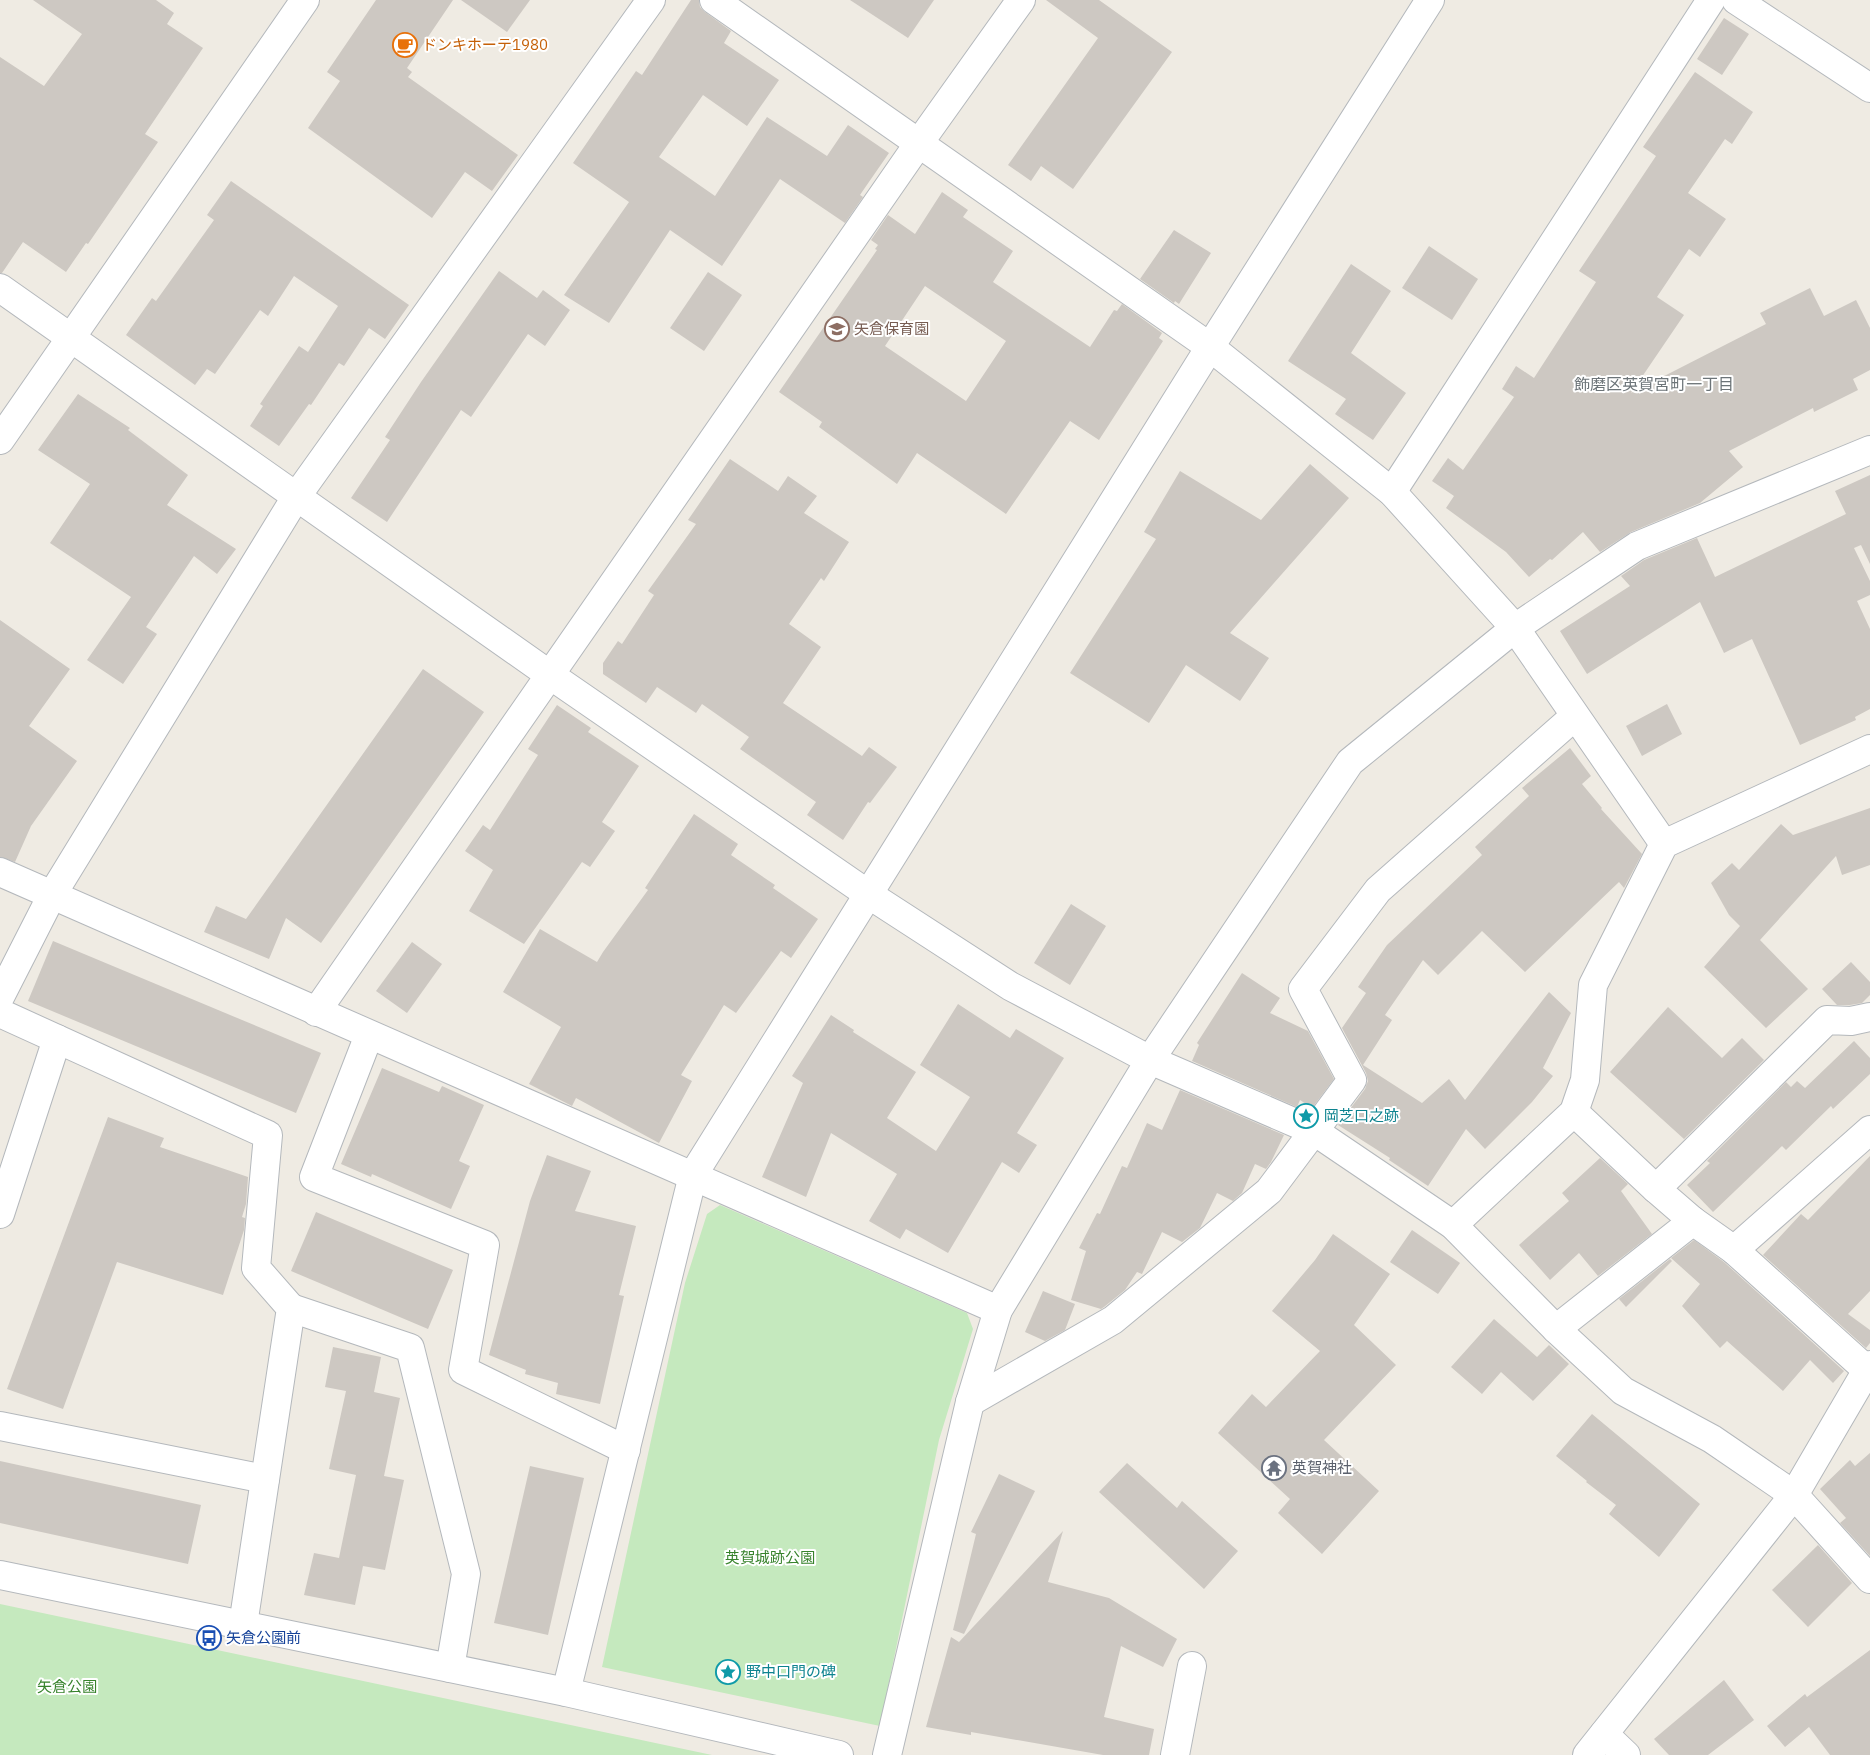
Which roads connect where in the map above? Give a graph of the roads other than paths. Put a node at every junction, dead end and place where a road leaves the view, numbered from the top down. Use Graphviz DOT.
graph roads {
  1 [pos="305,0"];
  2 [pos="651,0"];
  3 [pos="714,0"];
  4 [pos="1021,0"];
  5 [pos="1430,0"];
  6 [pos="1711,0"];
  7 [pos="1736,0"];
  8 [pos="1870,88"];
  9 [pos="919,143"];
  10 [pos="0,288"];
  11 [pos="72,338"];
  12 [pos="1210,347"];
  13 [pos="0,440"];
  14 [pos="1870,450"];
  15 [pos="1392,492"];
  16 [pos="296,497"];
  17 [pos="1515,628"];
  18 [pos="550,675"];
  19 [pos="1576,716"];
  20 [pos="1870,749"];
  21 [pos="1664,844"];
  22 [pos="0,872"];
  23 [pos="868,894"];
  24 [pos="52,895"];
  25 [pos="0,997"];
  26 [pos="316,1012"];
  27 [pos="0,1013"];
  28 [pos="1870,1017"];
  29 [pos="369,1035"];
  30 [pos="57,1038"];
  31 [pos="1150,1060"];
  32 [pos="1574,1112"];
  33 [pos="1870,1130"];
  34 [pos="1314,1131"];
  35 [pos="693,1175"];
  36 [pos="1656,1189"];
  37 [pos="0,1214"];
  38 [pos="1693,1220"];
  39 [pos="1453,1225"];
  40 [pos="1734,1250"];
  41 [pos="291,1308"];
  42 [pos="998,1310"];
  43 [pos="1556,1329"];
  44 [pos="1869,1367"];
  45 [pos="970,1402"];
  46 [pos="0,1426"];
  47 [pos="626,1450"];
  48 [pos="265,1479"];
  49 [pos="1794,1495"];
  50 [pos="0,1575"];
  51 [pos="1870,1579"];
  52 [pos="243,1625"];
  53 [pos="1192,1666"];
  54 [pos="450,1668"];
  55 [pos="566,1692"];
  56 [pos="1604,1734"];
  57 [pos="839,1755"];
  58 [pos="887,1755"];
  59 [pos="1175,1755"];
  60 [pos="1587,1755"];
  61 [pos="1626,1755"];
  1 -- 11 [label="street"];
  2 -- 16 [label="street"];
  3 -- 9 [label="street"];
  4 -- 9 [label="street"];
  5 -- 12 [label="street"];
  6 -- 15 [label="street"];
  7 -- 8 [label="street"];
  9 -- 12 [label="street"];
  9 -- 18 [label="street"];
  10 -- 11 [label="street"];
  11 -- 13 [label="street"];
  11 -- 16 [label="street"];
  12 -- 15 [label="street"];
  12 -- 23 [label="street"];
  14 -- 17 [label="street"];
  15 -- 17 [label="street"];
  16 -- 18 [label="street"];
  16 -- 24 [label="street"];
  17 -- 19 [label="street"];
  17 -- 31 [label="street"];
  18 -- 23 [label="street"];
  18 -- 26 [label="street"];
  19 -- 21 [label="street"];
  19 -- 34 [label="street"];
  20 -- 21 [label="street"];
  21 -- 32 [label="street"];
  22 -- 24 [label="street"];
  23 -- 31 [label="street"];
  23 -- 35 [label="street"];
  24 -- 25 [label="street"];
  24 -- 26 [label="street"];
  26 -- 29 [label="street"];
  27 -- 30 [label="street"];
  28 -- 36 [label="street"];
  29 -- 35 [label="street"];
  29 -- 47 [label="street"];
  30 -- 37 [label="street"];
  30 -- 41 [label="street"];
  31 -- 34 [label="street"];
  31 -- 42 [label="street"];
  32 -- 36 [label="street"];
  32 -- 39 [label="street"];
  33 -- 40 [label="street"];
  34 -- 39 [label="street"];
  34 -- 45 [label="street"];
  35 -- 42 [label="street"];
  35 -- 47 [label="street"];
  36 -- 38 [label="street"];
  38 -- 40 [label="street"];
  38 -- 43 [label="street"];
  39 -- 43 [label="street"];
  40 -- 44 [label="street"];
  41 -- 48 [label="street"];
  41 -- 54 [label="street"];
  42 -- 45 [label="street"];
  43 -- 49 [label="street"];
  44 -- 49 [label="street"];
  45 -- 58 [label="street"];
  46 -- 48 [label="street"];
  47 -- 55 [label="street"];
  48 -- 52 [label="street"];
  49 -- 51 [label="street"];
  49 -- 56 [label="street"];
  50 -- 52 [label="street"];
  52 -- 54 [label="street"];
  53 -- 59 [label="street"];
  54 -- 55 [label="street"];
  55 -- 57 [label="street"];
  56 -- 60 [label="street"];
  56 -- 61 [label="street"];
}
